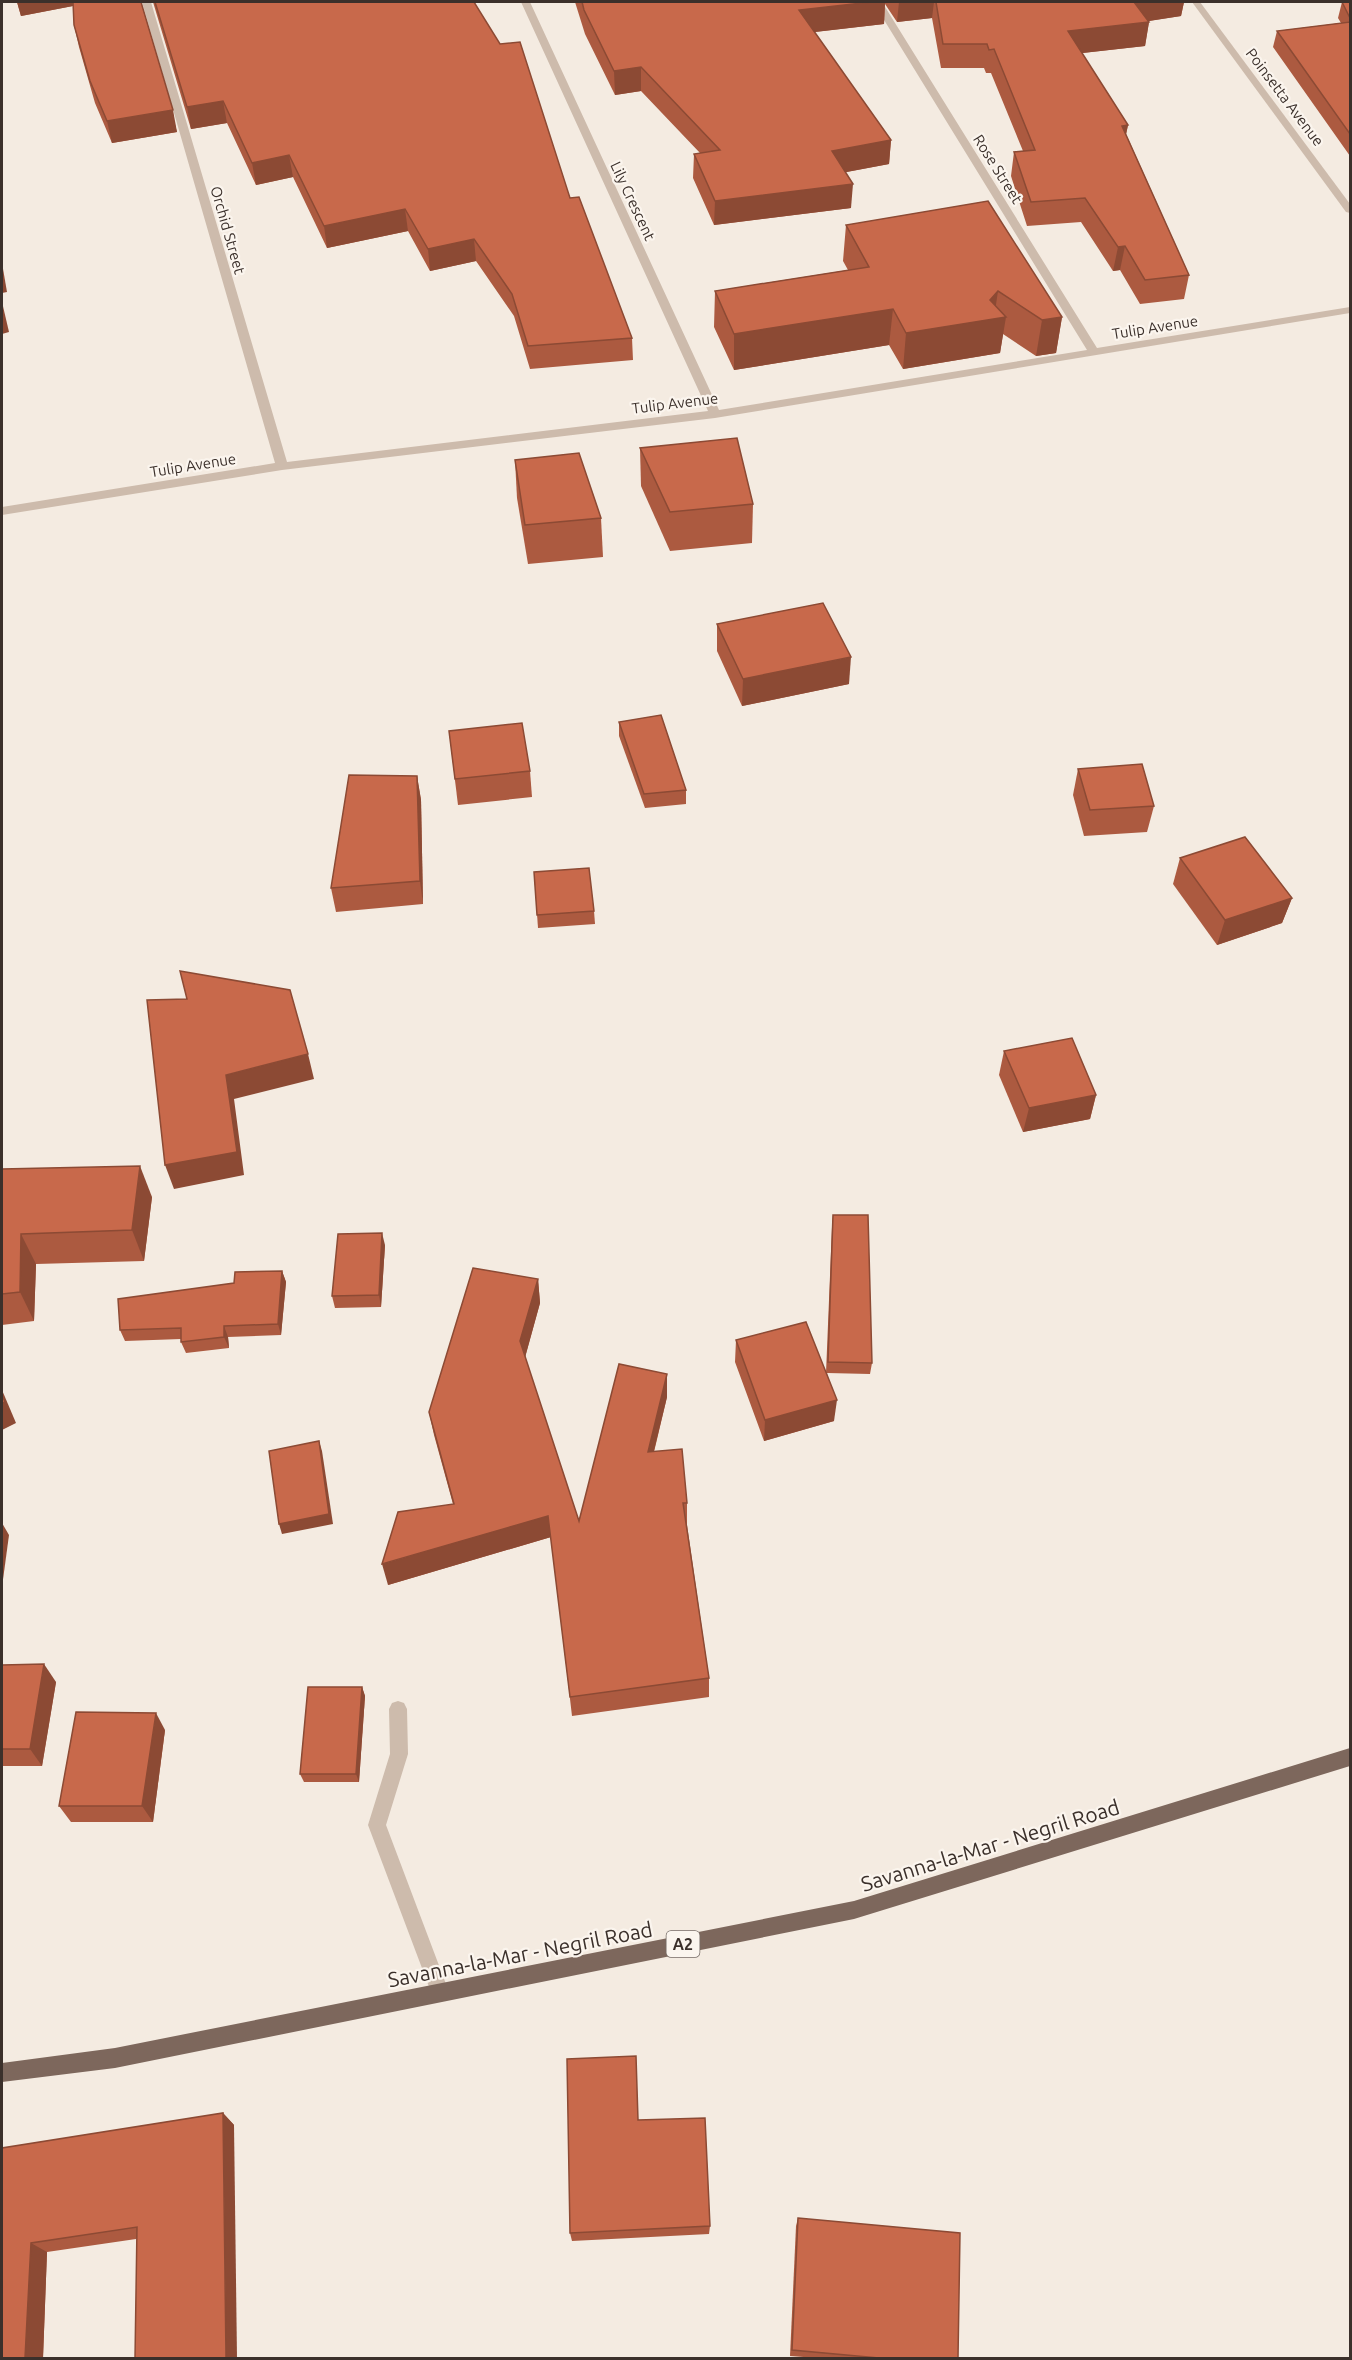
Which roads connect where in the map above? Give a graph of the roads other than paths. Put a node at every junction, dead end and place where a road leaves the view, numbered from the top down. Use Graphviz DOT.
graph roads {
  1 [pos="146,2"];
  2 [pos="525,2"];
  3 [pos="877,2"];
  4 [pos="1196,2"];
  5 [pos="1350,210"];
  6 [pos="1350,310"];
  7 [pos="1094,352"];
  8 [pos="715,414"];
  9 [pos="282,466"];
  10 [pos="2,511"];
  11 [pos="398,1708"];
  12 [pos="1350,1757"];
  13 [pos="441,1992"];
  14 [pos="2,2073"];
  1 -- 9 [label="street, Orchid Street"];
  2 -- 8 [label="street, Lily Crescent"];
  3 -- 7 [label="street, Rose Street"];
  4 -- 5 [label="street, Poinsetta Avenue"];
  6 -- 7 [label="street, Tulip Avenue"];
  7 -- 8 [label="street, Tulip Avenue"];
  8 -- 9 [label="street, Tulip Avenue"];
  9 -- 10 [label="street, Tulip Avenue"];
  11 -- 13 [label="street"];
  12 -- 13 [label="main road, Savanna-la-Mar - Negril Road / A2"];
  13 -- 14 [label="main road, Savanna-la-Mar - Negril Road / A2"];
}
